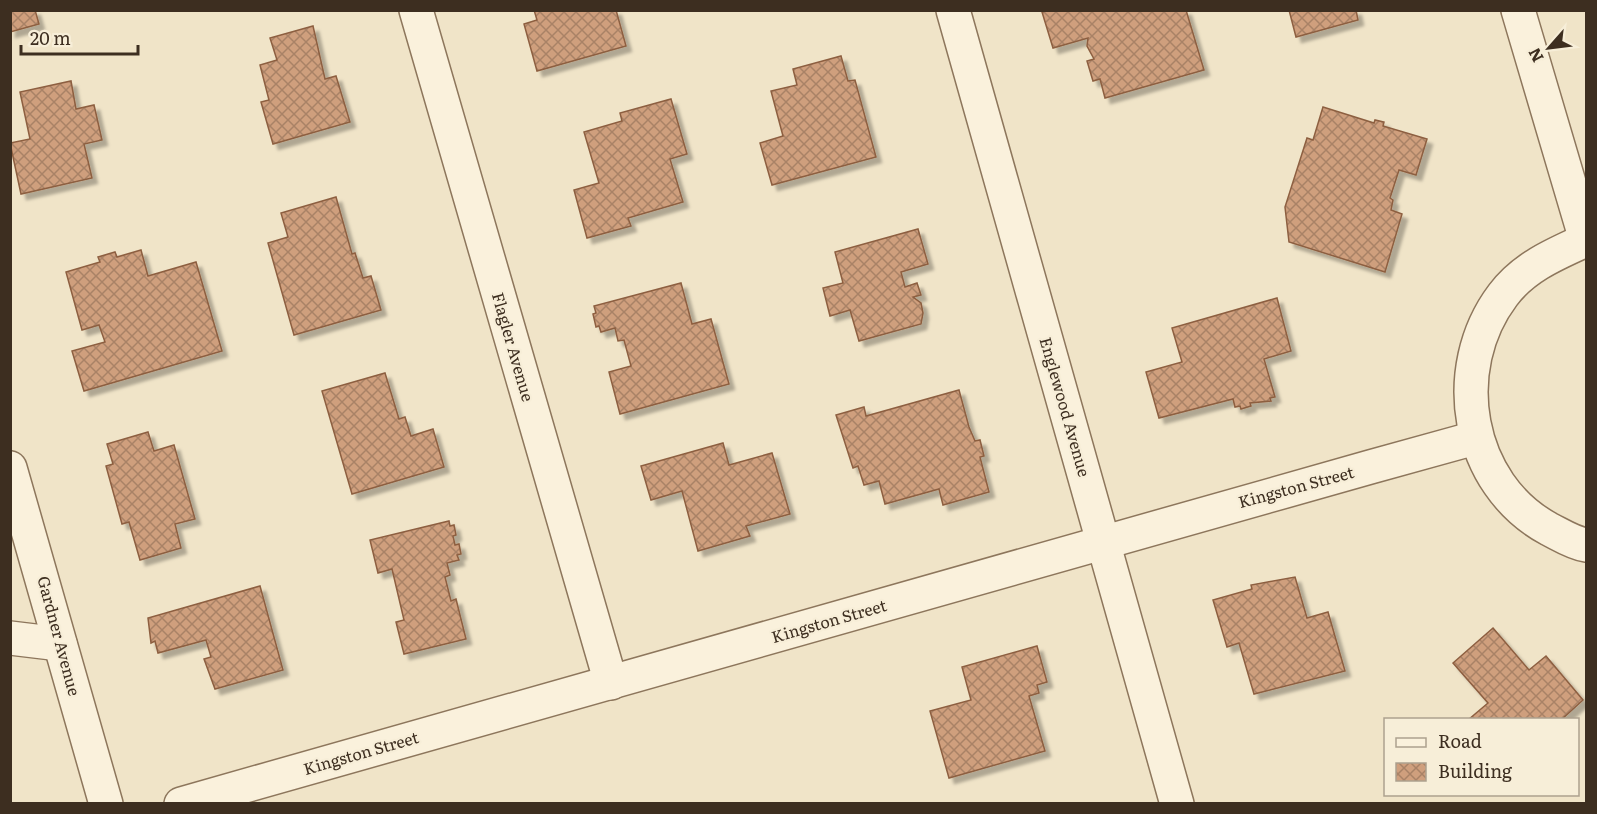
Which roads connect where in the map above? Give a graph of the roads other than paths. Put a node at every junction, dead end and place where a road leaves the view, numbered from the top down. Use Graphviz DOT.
graph roads {
  1 [pos="416,10"];
  2 [pos="953,10"];
  3 [pos="1518,10"];
  4 [pos="1587,240"];
  5 [pos="1475,438"];
  6 [pos="10,468"];
  7 [pos="1102,540"];
  8 [pos="1587,545"];
  9 [pos="10,638"];
  10 [pos="60,644"];
  11 [pos="611,683"];
  12 [pos="106,804"];
  13 [pos="181,804"];
  14 [pos="1178,804"];
  1 -- 11 [label="street, Flagler Avenue"];
  2 -- 7 [label="street, Englewood Avenue"];
  3 -- 4 [label="street"];
  4 -- 5 [label="street"];
  5 -- 7 [label="street, Kingston Street"];
  5 -- 8 [label="street"];
  6 -- 10 [label="street, Gardner Avenue"];
  7 -- 11 [label="street, Kingston Street"];
  7 -- 14 [label="street, Englewood Avenue"];
  9 -- 10 [label="street"];
  10 -- 12 [label="street, Gardner Avenue"];
  11 -- 13 [label="street, Kingston Street"];
}
